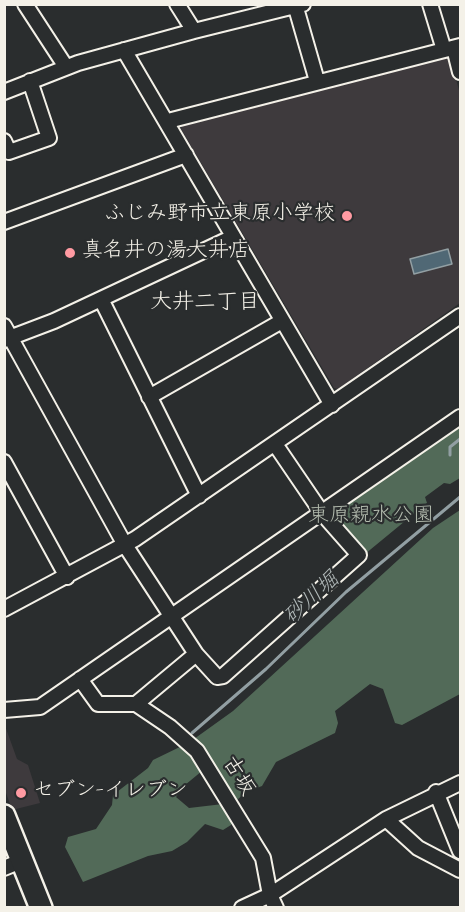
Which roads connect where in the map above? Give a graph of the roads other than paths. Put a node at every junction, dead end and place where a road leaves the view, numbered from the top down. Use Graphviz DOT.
graph roads {
  1 [pos="25,4"];
  2 [pos="177,4"];
  3 [pos="430,4"];
  4 [pos="300,6"];
  5 [pos="194,31"];
  6 [pos="453,48"];
  7 [pos="124,50"];
  8 [pos="66,67"];
  9 [pos="460,72"];
  10 [pos="30,81"];
  11 [pos="317,81"];
  12 [pos="4,92"];
  13 [pos="168,121"];
  14 [pos="4,141"];
  15 [pos="186,155"];
  16 [pos="4,222"];
  17 [pos="233,237"];
  18 [pos="101,299"];
  19 [pos="460,316"];
  20 [pos="282,321"];
  21 [pos="7,335"];
  22 [pos="149,398"];
  23 [pos="332,405"];
  24 [pos="460,417"];
  25 [pos="275,444"];
  26 [pos="4,462"];
  27 [pos="199,496"];
  28 [pos="322,513"];
  29 [pos="125,545"];
  30 [pos="67,577"];
  31 [pos="4,609"];
  32 [pos="170,616"];
  33 [pos="196,654"];
  34 [pos="80,679"];
  35 [pos="136,704"];
  36 [pos="4,710"];
  37 [pos="460,783"];
  38 [pos="436,792"];
  39 [pos="4,816"];
  40 [pos="386,819"];
  41 [pos="460,851"];
  42 [pos="13,865"];
  43 [pos="460,870"];
  44 [pos="273,901"];
  45 [pos="41,908"];
  46 [pos="242,908"];
  1 -- 8 [label="street"];
  2 -- 5 [label="street"];
  3 -- 6 [label="street"];
  4 -- 5 [label="street"];
  4 -- 11 [label="street"];
  5 -- 7 [label="street"];
  6 -- 9 [label="street"];
  6 -- 11 [label="street"];
  7 -- 8 [label="street"];
  7 -- 13 [label="street"];
  8 -- 10 [label="street"];
  10 -- 12 [label="street"];
  10 -- 14 [label="street"];
  11 -- 13 [label="street"];
  13 -- 15 [label="street"];
  15 -- 16 [label="street"];
  15 -- 17 [label="street"];
  17 -- 18 [label="street"];
  17 -- 20 [label="street"];
  18 -- 21 [label="street"];
  18 -- 22 [label="street"];
  19 -- 23 [label="street"];
  20 -- 22 [label="street"];
  20 -- 23 [label="street"];
  21 -- 29 [label="street"];
  22 -- 27 [label="street"];
  23 -- 25 [label="street"];
  24 -- 28 [label="street"];
  25 -- 27 [label="street"];
  25 -- 28 [label="street"];
  26 -- 30 [label="street"];
  27 -- 29 [label="street"];
  28 -- 32 [label="street"];
  28 -- 33 [label="street"];
  29 -- 30 [label="street"];
  29 -- 32 [label="street"];
  30 -- 31 [label="street"];
  32 -- 33 [label="street"];
  32 -- 34 [label="street"];
  33 -- 35 [label="street"];
  34 -- 35 [label="street"];
  34 -- 36 [label="street"];
  35 -- 44 [label="street, 古坂"];
  37 -- 38 [label="street"];
  38 -- 40 [label="street"];
  38 -- 41 [label="street"];
  39 -- 42 [label="highway"];
  40 -- 43 [label="street"];
  40 -- 44 [label="street"];
  42 -- 45 [label="highway"];
  44 -- 46 [label="street"];
}
